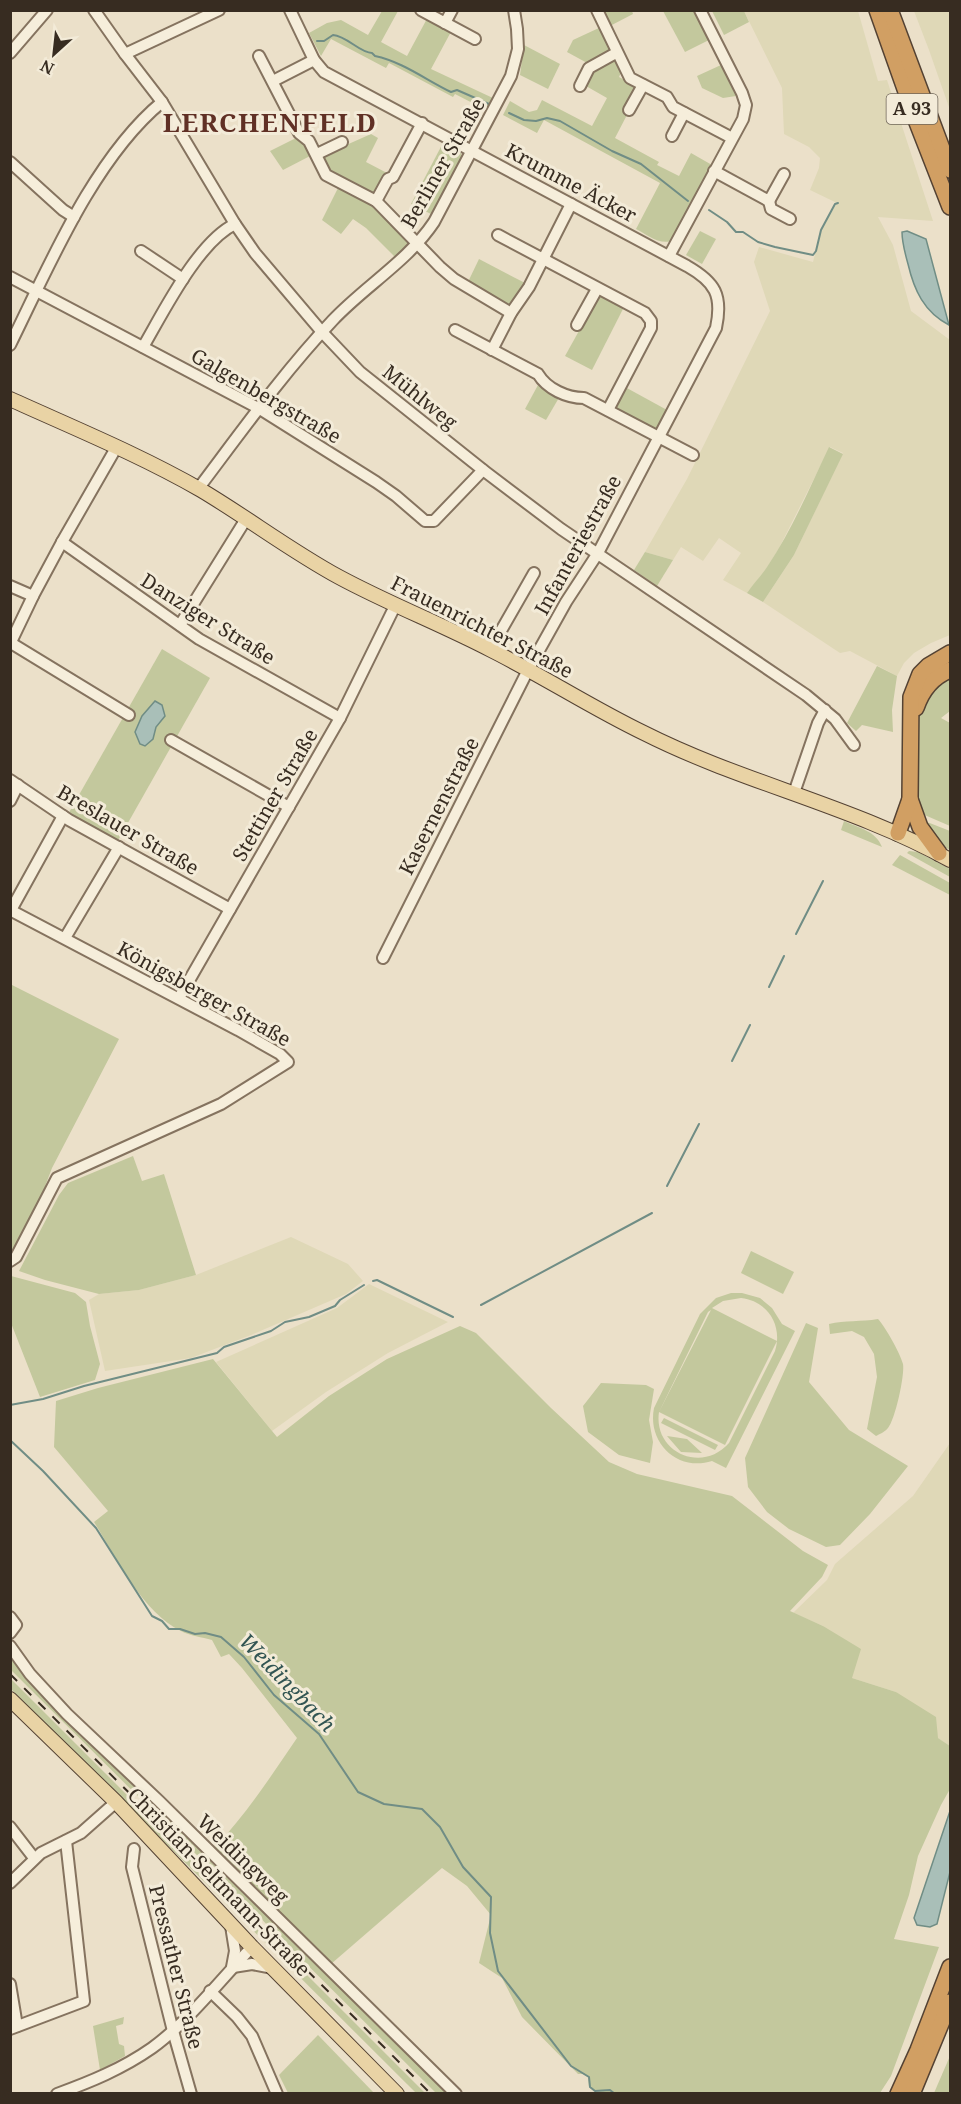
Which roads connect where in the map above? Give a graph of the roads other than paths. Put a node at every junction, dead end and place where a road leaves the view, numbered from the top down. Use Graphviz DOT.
graph roads {
  1 [pos="47,10"];
  2 [pos="94,10"];
  3 [pos="219,10"];
  4 [pos="290,10"];
  5 [pos="420,10"];
  6 [pos="452,10"];
  7 [pos="514,10"];
  8 [pos="597,10"];
  9 [pos="700,10"];
  10 [pos="877,10"];
  11 [pos="890,10"];
  12 [pos="445,23"];
  13 [pos="475,39"];
  14 [pos="616,52"];
  15 [pos="10,53"];
  16 [pos="125,54"];
  17 [pos="259,56"];
  18 [pos="314,60"];
  19 [pos="273,81"];
  20 [pos="643,85"];
  21 [pos="580,86"];
  22 [pos="162,102"];
  23 [pos="629,110"];
  24 [pos="684,113"];
  25 [pos="422,123"];
  26 [pos="672,136"];
  27 [pos="732,138"];
  28 [pos="342,142"];
  29 [pos="473,151"];
  30 [pos="317,154"];
  31 [pos="10,162"];
  32 [pos="951,170"];
  33 [pos="714,171"];
  34 [pos="784,174"];
  35 [pos="376,201"];
  36 [pos="769,201"];
  37 [pos="571,204"];
  38 [pos="951,207"];
  39 [pos="74,217"];
  40 [pos="790,219"];
  41 [pos="235,224"];
  42 [pos="498,235"];
  43 [pos="418,243"];
  44 [pos="141,251"];
  45 [pos="669,256"];
  46 [pos="543,260"];
  47 [pos="10,277"];
  48 [pos="183,279"];
  49 [pos="597,289"];
  50 [pos="38,290"];
  51 [pos="511,313"];
  52 [pos="577,325"];
  53 [pos="455,330"];
  54 [pos="322,332"];
  55 [pos="10,345"];
  56 [pos="143,346"];
  57 [pos="492,350"];
  58 [pos="10,399"];
  59 [pos="260,409"];
  60 [pos="608,410"];
  61 [pos="657,436"];
  62 [pos="116,448"];
  63 [pos="693,455"];
  64 [pos="483,471"];
  65 [pos="198,489"];
  66 [pos="246,519"];
  67 [pos="62,542"];
  68 [pos="597,553"];
  69 [pos="534,573"];
  70 [pos="10,586"];
  71 [pos="33,596"];
  72 [pos="395,606"];
  73 [pos="180,625"];
  74 [pos="11,643"];
  75 [pos="490,650"];
  76 [pos="951,653"];
  77 [pos="528,670"];
  78 [pos="951,670"];
  79 [pos="825,710"];
  80 [pos="129,716"];
  81 [pos="340,718"];
  82 [pos="911,719"];
  83 [pos="171,740"];
  84 [pos="854,745"];
  85 [pos="14,783"];
  86 [pos="794,793"];
  87 [pos="910,799"];
  88 [pos="10,801"];
  89 [pos="290,807"];
  90 [pos="63,816"];
  91 [pos="898,833"];
  92 [pos="119,848"];
  93 [pos="945,857"];
  94 [pos="230,909"];
  95 [pos="11,910"];
  96 [pos="65,938"];
  97 [pos="383,958"];
  98 [pos="179,998"];
  99 [pos="10,1261"];
  100 [pos="10,1617"];
  101 [pos="10,1633"];
  102 [pos="10,1646"];
  103 [pos="10,1699"];
  104 [pos="116,1802"];
  105 [pos="10,1827"];
  106 [pos="66,1841"];
  107 [pos="134,1850"];
  108 [pos="34,1858"];
  109 [pos="10,1883"];
  110 [pos="231,1924"];
  111 [pos="252,1947"];
  112 [pos="232,1967"];
  113 [pos="951,1967"];
  114 [pos="273,1968"];
  115 [pos="10,1984"];
  116 [pos="210,1991"];
  117 [pos="951,2002"];
  118 [pos="14,2028"];
  119 [pos="172,2031"];
  120 [pos="57,2094"];
  121 [pos="191,2094"];
  122 [pos="277,2094"];
  123 [pos="397,2094"];
  124 [pos="456,2094"];
  125 [pos="898,2094"];
  126 [pos="912,2094"];
  1 -- 15 [label="street"];
  2 -- 16 [label="street, Mühlweg"];
  3 -- 16 [label="street"];
  4 -- 18 [label="street, Krumme Äcker"];
  5 -- 12 [label="street"];
  6 -- 12 [label="street"];
  7 -- 29 [label="street, Berliner Straße"];
  8 -- 14 [label="street"];
  9 -- 27 [label="street"];
  10 -- 38 [label="highway, A 93"];
  11 -- 32 [label="highway, A 93"];
  12 -- 13 [label="street"];
  14 -- 20 [label="street"];
  14 -- 21 [label="street"];
  16 -- 22 [label="street, Mühlweg"];
  17 -- 19 [label="street"];
  18 -- 19 [label="street"];
  18 -- 25 [label="street, Krumme Äcker"];
  19 -- 30 [label="street"];
  20 -- 23 [label="street"];
  20 -- 24 [label="street"];
  22 -- 39 [label="street"];
  22 -- 41 [label="street, Mühlweg"];
  24 -- 26 [label="street"];
  24 -- 27 [label="street"];
  25 -- 29 [label="street, Krumme Äcker"];
  25 -- 35 [label="street"];
  27 -- 33 [label="street"];
  28 -- 30 [label="street"];
  29 -- 37 [label="street, Krumme Äcker"];
  29 -- 43 [label="street, Berliner Straße"];
  30 -- 35 [label="street"];
  31 -- 39 [label="street"];
  33 -- 36 [label="street"];
  33 -- 45 [label="street"];
  34 -- 36 [label="street"];
  35 -- 43 [label="street"];
  36 -- 40 [label="street"];
  37 -- 45 [label="street, Krumme Äcker"];
  37 -- 46 [label="street"];
  39 -- 50 [label="street"];
  41 -- 48 [label="street"];
  41 -- 54 [label="street, Mühlweg"];
  42 -- 46 [label="street"];
  43 -- 51 [label="street"];
  43 -- 54 [label="street, Berliner Straße"];
  44 -- 48 [label="street"];
  45 -- 61 [label="street, Krumme Äcker"];
  46 -- 49 [label="street"];
  46 -- 51 [label="street"];
  47 -- 50 [label="street, Galgenbergstraße"];
  48 -- 56 [label="street"];
  49 -- 52 [label="street"];
  49 -- 60 [label="street"];
  50 -- 55 [label="street"];
  50 -- 56 [label="street, Galgenbergstraße"];
  51 -- 57 [label="street"];
  53 -- 57 [label="street"];
  54 -- 59 [label="street, Berliner Straße"];
  54 -- 64 [label="street, Mühlweg"];
  56 -- 59 [label="street, Galgenbergstraße"];
  57 -- 60 [label="street"];
  58 -- 62 [label="main road, Frauenrichter Straße"];
  59 -- 64 [label="street, Galgenbergstraße"];
  59 -- 65 [label="street, Berliner Straße"];
  60 -- 61 [label="street"];
  61 -- 63 [label="street"];
  61 -- 68 [label="street, Infanteriestraße"];
  62 -- 65 [label="main road, Frauenrichter Straße"];
  62 -- 67 [label="street"];
  64 -- 68 [label="street, Mühlweg"];
  65 -- 66 [label="main road, Frauenrichter Straße"];
  66 -- 72 [label="main road, Frauenrichter Straße"];
  66 -- 73 [label="street"];
  67 -- 71 [label="street"];
  67 -- 73 [label="street, Danziger Straße"];
  68 -- 77 [label="street, Infanteriestraße"];
  68 -- 79 [label="street, Mühlweg"];
  69 -- 75 [label="street"];
  70 -- 71 [label="street"];
  71 -- 74 [label="street"];
  72 -- 75 [label="main road, Frauenrichter Straße"];
  72 -- 81 [label="street, Stettiner Straße"];
  73 -- 81 [label="street, Danziger Straße"];
  74 -- 80 [label="street"];
  75 -- 77 [label="main road, Frauenrichter Straße"];
  76 -- 82 [label="highway"];
  77 -- 86 [label="main road, Frauenrichter Straße"];
  77 -- 97 [label="street, Kasernenstraße"];
  78 -- 82 [label="highway"];
  79 -- 84 [label="street, Mühlweg"];
  79 -- 86 [label="street"];
  81 -- 89 [label="street, Stettiner Straße"];
  82 -- 87 [label="highway"];
  83 -- 89 [label="street"];
  85 -- 88 [label="street"];
  85 -- 90 [label="street, Breslauer Straße"];
  86 -- 91 [label="main road, Frauenrichter Straße"];
  87 -- 91 [label="highway"];
  87 -- 93 [label="highway"];
  89 -- 94 [label="street, Stettiner Straße"];
  90 -- 92 [label="street, Breslauer Straße"];
  90 -- 95 [label="street"];
  91 -- 93 [label="main road, Frauenrichter Straße"];
  92 -- 94 [label="street, Breslauer Straße"];
  92 -- 96 [label="street"];
  94 -- 98 [label="street, Stettiner Straße"];
  95 -- 96 [label="street, Königsberger Straße"];
  96 -- 98 [label="street, Königsberger Straße"];
  98 -- 99 [label="street, Königsberger Straße"];
  100 -- 101 [label="street"];
  102 -- 124 [label="street, Weidingweg"];
  103 -- 104 [label="main road, Christian-Seltmann-Straße"];
  104 -- 106 [label="street"];
  104 -- 110 [label="main road, Christian-Seltmann-Straße"];
  105 -- 108 [label="street"];
  106 -- 108 [label="street"];
  106 -- 118 [label="street"];
  107 -- 119 [label="street, Pressather Straße"];
  108 -- 109 [label="street"];
  110 -- 111 [label="main road, Christian-Seltmann-Straße"];
  110 -- 112 [label="street"];
  111 -- 112 [label="street"];
  111 -- 114 [label="main road, Christian-Seltmann-Straße"];
  112 -- 114 [label="street"];
  112 -- 116 [label="street"];
  113 -- 125 [label="highway"];
  114 -- 123 [label="main road, Christian-Seltmann-Straße"];
  115 -- 118 [label="street"];
  116 -- 119 [label="street"];
  116 -- 122 [label="street"];
  117 -- 126 [label="highway"];
  119 -- 120 [label="street"];
  119 -- 121 [label="street, Pressather Straße"];
}
